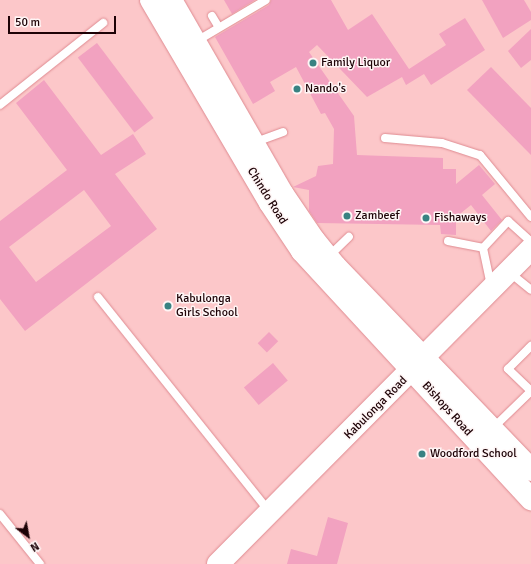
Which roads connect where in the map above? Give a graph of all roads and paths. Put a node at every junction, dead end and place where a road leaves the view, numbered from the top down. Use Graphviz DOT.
graph roads {
  1 [pos="151,0"];
  2 [pos="171,0"];
  3 [pos="266,0"];
  4 [pos="212,16"];
  5 [pos="103,24"];
  6 [pos="218,26"];
  7 [pos="187,46"];
  8 [pos="0,105"];
  9 [pos="283,132"];
  10 [pos="385,138"];
  11 [pos="246,148"];
  12 [pos="531,216"];
  13 [pos="349,238"];
  14 [pos="448,241"];
  15 [pos="531,242"];
  16 [pos="483,248"];
  17 [pos="531,250"];
  18 [pos="323,263"];
  19 [pos="509,271"];
  20 [pos="492,288"];
  21 [pos="531,290"];
  22 [pos="98,297"];
  23 [pos="531,346"];
  24 [pos="419,365"];
  25 [pos="531,391"];
  26 [pos="486,436"];
  27 [pos="531,470"];
  28 [pos="531,499"];
  29 [pos="270,511"];
  30 [pos="0,514"];
  31 [pos="40,564"];
  32 [pos="218,564"];
  1 -- 7 [label="main road, Chindo Road"];
  2 -- 7 [label="main road, Chindo Road"];
  3 -- 6 [label="lane"];
  4 -- 6 [label="lane"];
  5 -- 8 [label="lane"];
  6 -- 7 [label="lane"];
  7 -- 11 [label="main road, Chindo Road"];
  9 -- 11 [label="lane"];
  10 -- 12 [label="lane"];
  11 -- 18 [label="main road, Chindo Road"];
  13 -- 18 [label="lane"];
  14 -- 16 [label="lane"];
  15 -- 16 [label="lane"];
  16 -- 20 [label="lane"];
  17 -- 19 [label="main road, Kabulonga Road"];
  18 -- 24 [label="main road, Chindo Road"];
  19 -- 20 [label="main road, Kabulonga Road"];
  19 -- 21 [label="lane"];
  20 -- 24 [label="main road, Kabulonga Road"];
  22 -- 29 [label="lane"];
  23 -- 25 [label="lane"];
  24 -- 26 [label="main road, Bishops Road"];
  24 -- 29 [label="main road, Kabulonga Road"];
  25 -- 26 [label="lane"];
  26 -- 27 [label="main road, Bishops Road"];
  26 -- 28 [label="main road, Bishops Road"];
  29 -- 32 [label="main road, Kabulonga Road"];
  30 -- 31 [label="lane"];
}
